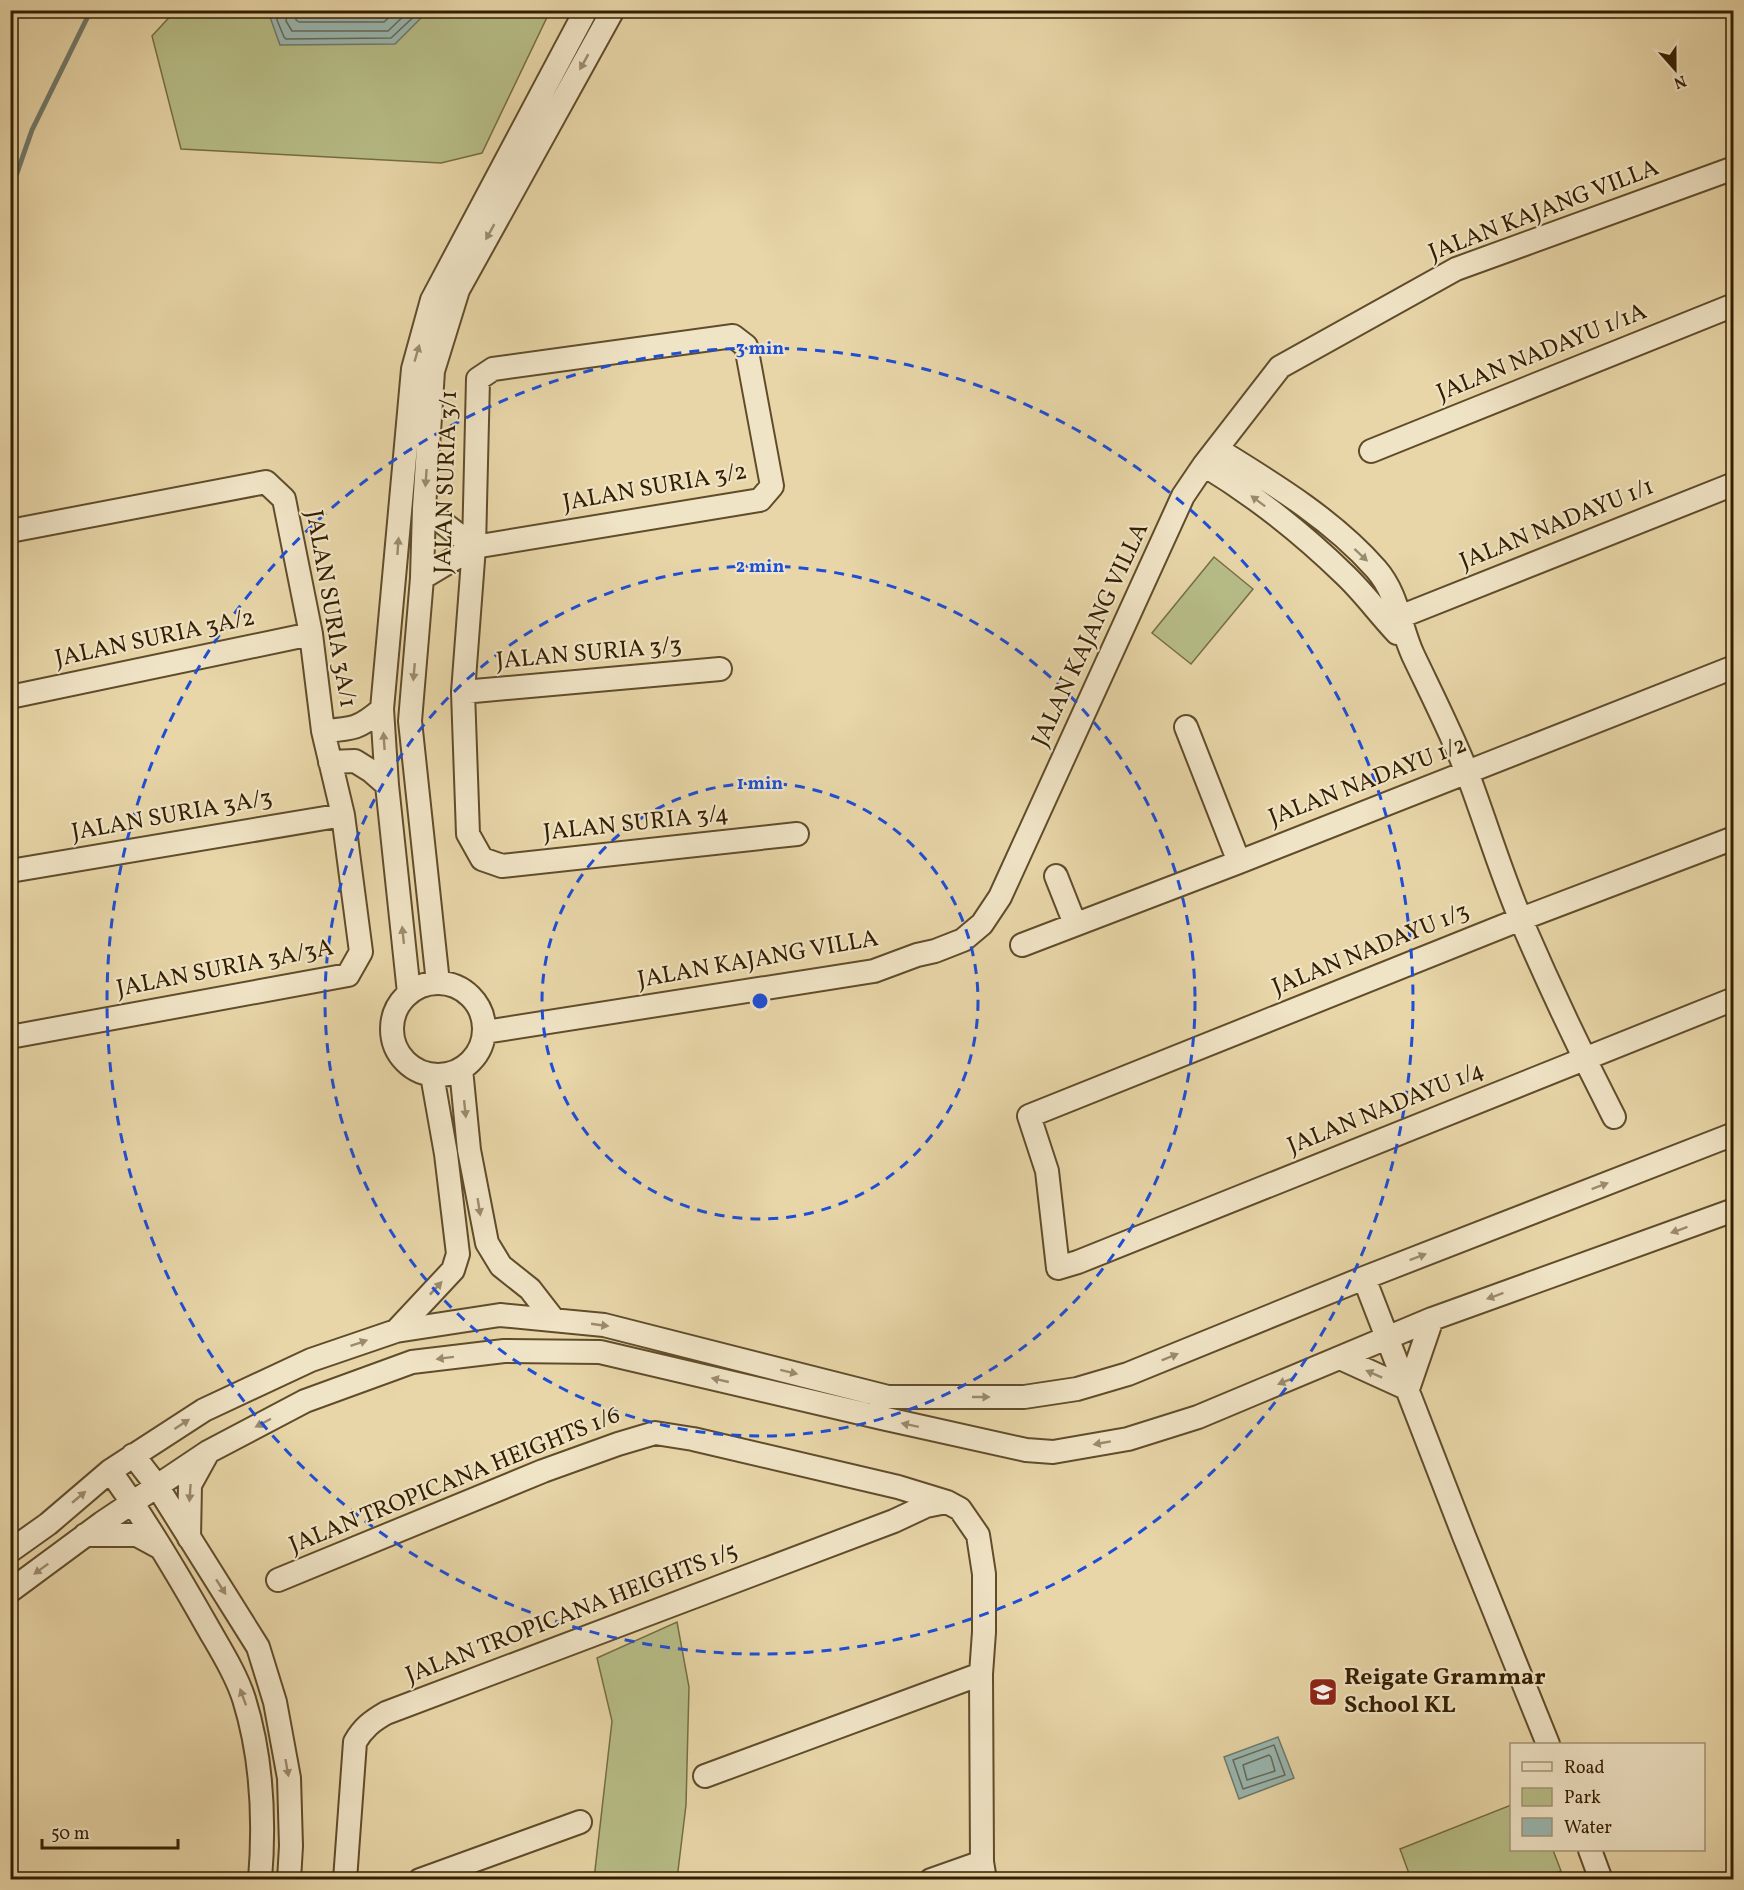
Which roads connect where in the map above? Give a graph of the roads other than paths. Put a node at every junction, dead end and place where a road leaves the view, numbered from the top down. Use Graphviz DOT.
graph roads {
  1 [pos="586,10"];
  2 [pos="613,10"];
  3 [pos="1734,168"];
  4 [pos="1734,305"];
  5 [pos="746,346"];
  6 [pos="1240,419"];
  7 [pos="1371,451"];
  8 [pos="1210,457"];
  9 [pos="1241,476"];
  10 [pos="1734,484"];
  11 [pos="1184,496"];
  12 [pos="1296,501"];
  13 [pos="424,508"];
  14 [pos="1282,519"];
  15 [pos="10,531"];
  16 [pos="1337,532"];
  17 [pos="474,547"];
  18 [pos="1319,551"];
  19 [pos="422,578"];
  20 [pos="1394,619"];
  21 [pos="311,634"];
  22 [pos="1734,667"];
  23 [pos="720,669"];
  24 [pos="463,692"];
  25 [pos="10,697"];
  26 [pos="382,709"];
  27 [pos="1186,728"];
  28 [pos="323,731"];
  29 [pos="330,762"];
  30 [pos="1467,772"];
  31 [pos="387,785"];
  32 [pos="343,815"];
  33 [pos="797,834"];
  34 [pos="1734,838"];
  35 [pos="482,859"];
  36 [pos="1239,862"];
  37 [pos="10,871"];
  38 [pos="1056,876"];
  39 [pos="1521,919"];
  40 [pos="1075,924"];
  41 [pos="1022,945"];
  42 [pos="438,983"];
  43 [pos="409,993"];
  44 [pos="1734,999"];
  45 [pos="485,1032"];
  46 [pos="10,1037"];
  47 [pos="1584,1059"];
  48 [pos="461,1069"];
  49 [pos="432,1075"];
  50 [pos="1614,1118"];
  51 [pos="1734,1134"];
  52 [pos="1734,1210"];
  53 [pos="1058,1268"];
  54 [pos="1364,1278"];
  55 [pos="1432,1319"];
  56 [pos="554,1320"];
  57 [pos="396,1331"];
  58 [pos="1387,1337"];
  59 [pos="1340,1358"];
  60 [pos="1408,1389"];
  61 [pos="208,1452"];
  62 [pos="133,1455"];
  63 [pos="110,1471"];
  64 [pos="157,1486"];
  65 [pos="898,1487"];
  66 [pos="133,1502"];
  67 [pos="948,1502"];
  68 [pos="894,1521"];
  69 [pos="86,1535"];
  70 [pos="189,1538"];
  71 [pos="160,1548"];
  72 [pos="10,1551"];
  73 [pos="278,1580"];
  74 [pos="10,1591"];
  75 [pos="981,1674"];
  76 [pos="1548,1743"];
  77 [pos="705,1776"];
  78 [pos="580,1822"];
  79 [pos="1590,1851"];
  80 [pos="983,1871"];
  81 [pos="260,1880"];
  82 [pos="289,1880"];
  83 [pos="345,1880"];
  84 [pos="420,1880"];
  85 [pos="931,1880"];
  86 [pos="1601,1880"];
  26 -- 1 [label="street, one-way"];
  2 -- 13 [label="street, one-way"];
  3 -- 6 [label="street, JALAN KAJANG VILLA"];
  4 -- 7 [label="street, JALAN NADAYU 1/1A"];
  5 -- 17 [label="street, JALAN SURIA 3/1"];
  5 -- 17 [label="street, JALAN SURIA 3/2"];
  6 -- 8 [label="street, JALAN KAJANG VILLA"];
  6 -- 9 [label="street"];
  8 -- 9 [label="street"];
  8 -- 11 [label="street, JALAN KAJANG VILLA"];
  9 -- 11 [label="street"];
  9 -- 12 [label="street"];
  14 -- 9 [label="street, one-way"];
  10 -- 20 [label="street, JALAN NADAYU 1/1"];
  11 -- 45 [label="street, JALAN KAJANG VILLA"];
  12 -- 14 [label="street"];
  12 -- 16 [label="street"];
  13 -- 17 [label="street"];
  13 -- 19 [label="street"];
  14 -- 18 [label="street"];
  15 -- 21 [label="street, JALAN SURIA 3A/1"];
  16 -- 18 [label="street"];
  16 -- 20 [label="street, one-way"];
  17 -- 19 [label="street, JALAN SURIA 3/2"];
  17 -- 24 [label="street, JALAN SURIA 3/1"];
  18 -- 20 [label="street"];
  19 -- 42 [label="street, one-way"];
  20 -- 30 [label="street"];
  21 -- 25 [label="street, JALAN SURIA 3A/2"];
  21 -- 28 [label="street, JALAN SURIA 3A/1"];
  22 -- 30 [label="street, JALAN NADAYU 1/2"];
  23 -- 24 [label="street, JALAN SURIA 3/3"];
  24 -- 35 [label="street, JALAN SURIA 3/1"];
  26 -- 28 [label="street, JALAN SURIA 3A/1"];
  31 -- 26 [label="street, one-way"];
  27 -- 36 [label="street"];
  28 -- 29 [label="street, JALAN SURIA 3A/3A"];
  29 -- 31 [label="street"];
  29 -- 32 [label="street, JALAN SURIA 3A/3A"];
  30 -- 36 [label="street, JALAN NADAYU 1/2"];
  30 -- 39 [label="street"];
  43 -- 31 [label="street, one-way"];
  32 -- 37 [label="street, JALAN SURIA 3A/3"];
  32 -- 46 [label="street, JALAN SURIA 3A/3A"];
  33 -- 35 [label="street, JALAN SURIA 3/4"];
  34 -- 39 [label="street, JALAN NADAYU 1/3"];
  36 -- 40 [label="street, JALAN NADAYU 1/2"];
  38 -- 40 [label="street"];
  39 -- 47 [label="street"];
  39 -- 53 [label="street, JALAN NADAYU 1/3"];
  40 -- 41 [label="street, JALAN NADAYU 1/2"];
  42 -- 43 [label="street"];
  42 -- 45 [label="street"];
  43 -- 49 [label="street"];
  44 -- 47 [label="street, JALAN NADAYU 1/4"];
  45 -- 48 [label="street"];
  47 -- 50 [label="street"];
  47 -- 53 [label="street, JALAN NADAYU 1/4"];
  48 -- 49 [label="street"];
  48 -- 56 [label="street, one-way"];
  57 -- 49 [label="street, one-way"];
  54 -- 51 [label="street, one-way"];
  52 -- 55 [label="street, one-way"];
  56 -- 54 [label="street, one-way"];
  54 -- 58 [label="street"];
  55 -- 58 [label="street"];
  55 -- 60 [label="street"];
  56 -- 57 [label="street"];
  62 -- 57 [label="street, one-way"];
  58 -- 59 [label="street"];
  58 -- 60 [label="street"];
  60 -- 59 [label="street, one-way"];
  59 -- 61 [label="street, one-way"];
  60 -- 76 [label="street"];
  61 -- 64 [label="street"];
  61 -- 70 [label="street, one-way"];
  62 -- 63 [label="street"];
  62 -- 64 [label="street"];
  63 -- 66 [label="street"];
  72 -- 63 [label="street, one-way"];
  64 -- 66 [label="street"];
  64 -- 70 [label="street"];
  65 -- 67 [label="street, JALAN TROPICANA HEIGHTS 1/6"];
  65 -- 68 [label="street"];
  65 -- 73 [label="street, JALAN TROPICANA HEIGHTS 1/6"];
  66 -- 69 [label="street"];
  66 -- 71 [label="street"];
  67 -- 68 [label="street, JALAN TROPICANA HEIGHTS 1/5"];
  67 -- 75 [label="street"];
  68 -- 83 [label="street, JALAN TROPICANA HEIGHTS 1/5"];
  69 -- 71 [label="street"];
  69 -- 74 [label="street, one-way"];
  70 -- 82 [label="street, one-way"];
  81 -- 71 [label="street, one-way"];
  75 -- 77 [label="street"];
  75 -- 80 [label="street"];
  78 -- 84 [label="street"];
  79 -- 86 [label="street"];
  80 -- 85 [label="street"];
}
